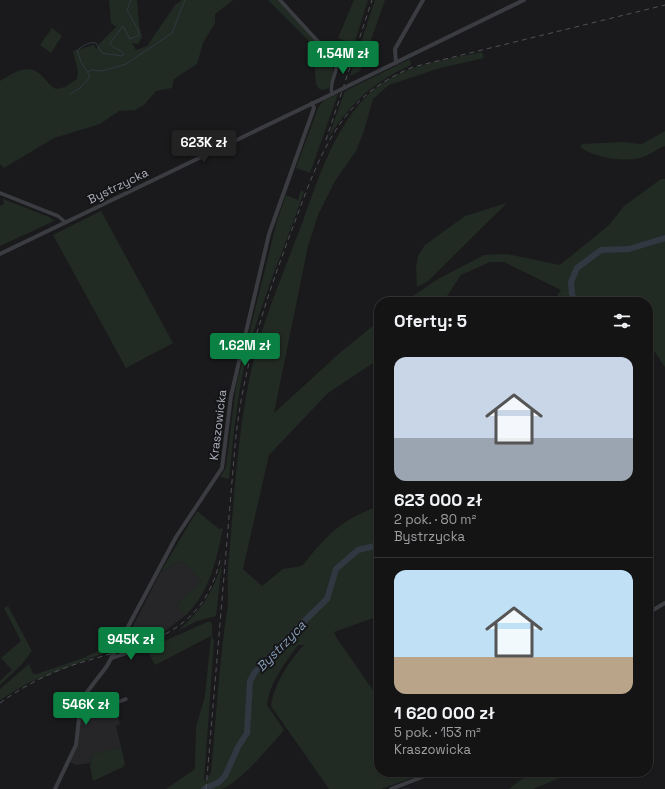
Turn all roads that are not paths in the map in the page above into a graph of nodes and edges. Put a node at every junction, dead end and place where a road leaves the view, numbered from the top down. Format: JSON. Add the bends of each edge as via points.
{"nodes":[{"id":1,"x":280,"y":0,"type":"edge"},
{"id":2,"x":423,"y":0,"type":"edge"},
{"id":3,"x":524,"y":0,"type":"edge"},
{"id":4,"x":396,"y":63,"type":"junction"},
{"id":5,"x":332,"y":94,"type":"junction"},
{"id":6,"x":312,"y":103,"type":"junction"},
{"id":7,"x":0,"y":193,"type":"edge"},
{"id":8,"x":65,"y":222,"type":"junction"},
{"id":9,"x":0,"y":254,"type":"edge"},
{"id":10,"x":665,"y":603,"type":"edge"},
{"id":11,"x":653,"y":610,"type":"edge"},
{"id":12,"x":145,"y":647,"type":"dead end"},
{"id":13,"x":112,"y":658,"type":"junction"},
{"id":14,"x":126,"y":699,"type":"dead end"},
{"id":15,"x":82,"y":702,"type":"junction"},
{"id":16,"x":422,"y":777,"type":"edge"},
{"id":17,"x":55,"y":789,"type":"edge"},
{"id":18,"x":391,"y":789,"type":"edge"}],
"edges":[{"from":1,"to":5,"type":"street","via":[[335,60],[337,69],[331,85]]},
{"from":2,"to":4,"type":"street","via":[[395,49]]},
{"from":3,"to":4,"type":"street","name":"Bystrzycka"},
{"from":4,"to":5,"type":"street","name":"Bystrzycka","bridge":true},
{"from":5,"to":6,"type":"street","name":"Bystrzycka"},
{"from":6,"to":8,"type":"street","name":"Bystrzycka"},
{"from":6,"to":13,"type":"street","name":"Kraszowicka","via":[[314,108],[270,234],[263,262],[231,396],[222,468],[172,543]]},
{"from":7,"to":8,"type":"street","via":[[58,216]]},
{"from":8,"to":9,"type":"street","name":"Bystrzycka"},
{"from":10,"to":11,"type":"street"},
{"from":12,"to":13,"type":"street"},
{"from":13,"to":15,"type":"street","name":"Kraszowicka"},
{"from":14,"to":15,"type":"street","via":[[104,708]]},
{"from":15,"to":17,"type":"street","name":"Kraszowicka","via":[[76,745]]},
{"from":16,"to":18,"type":"street"}]}
